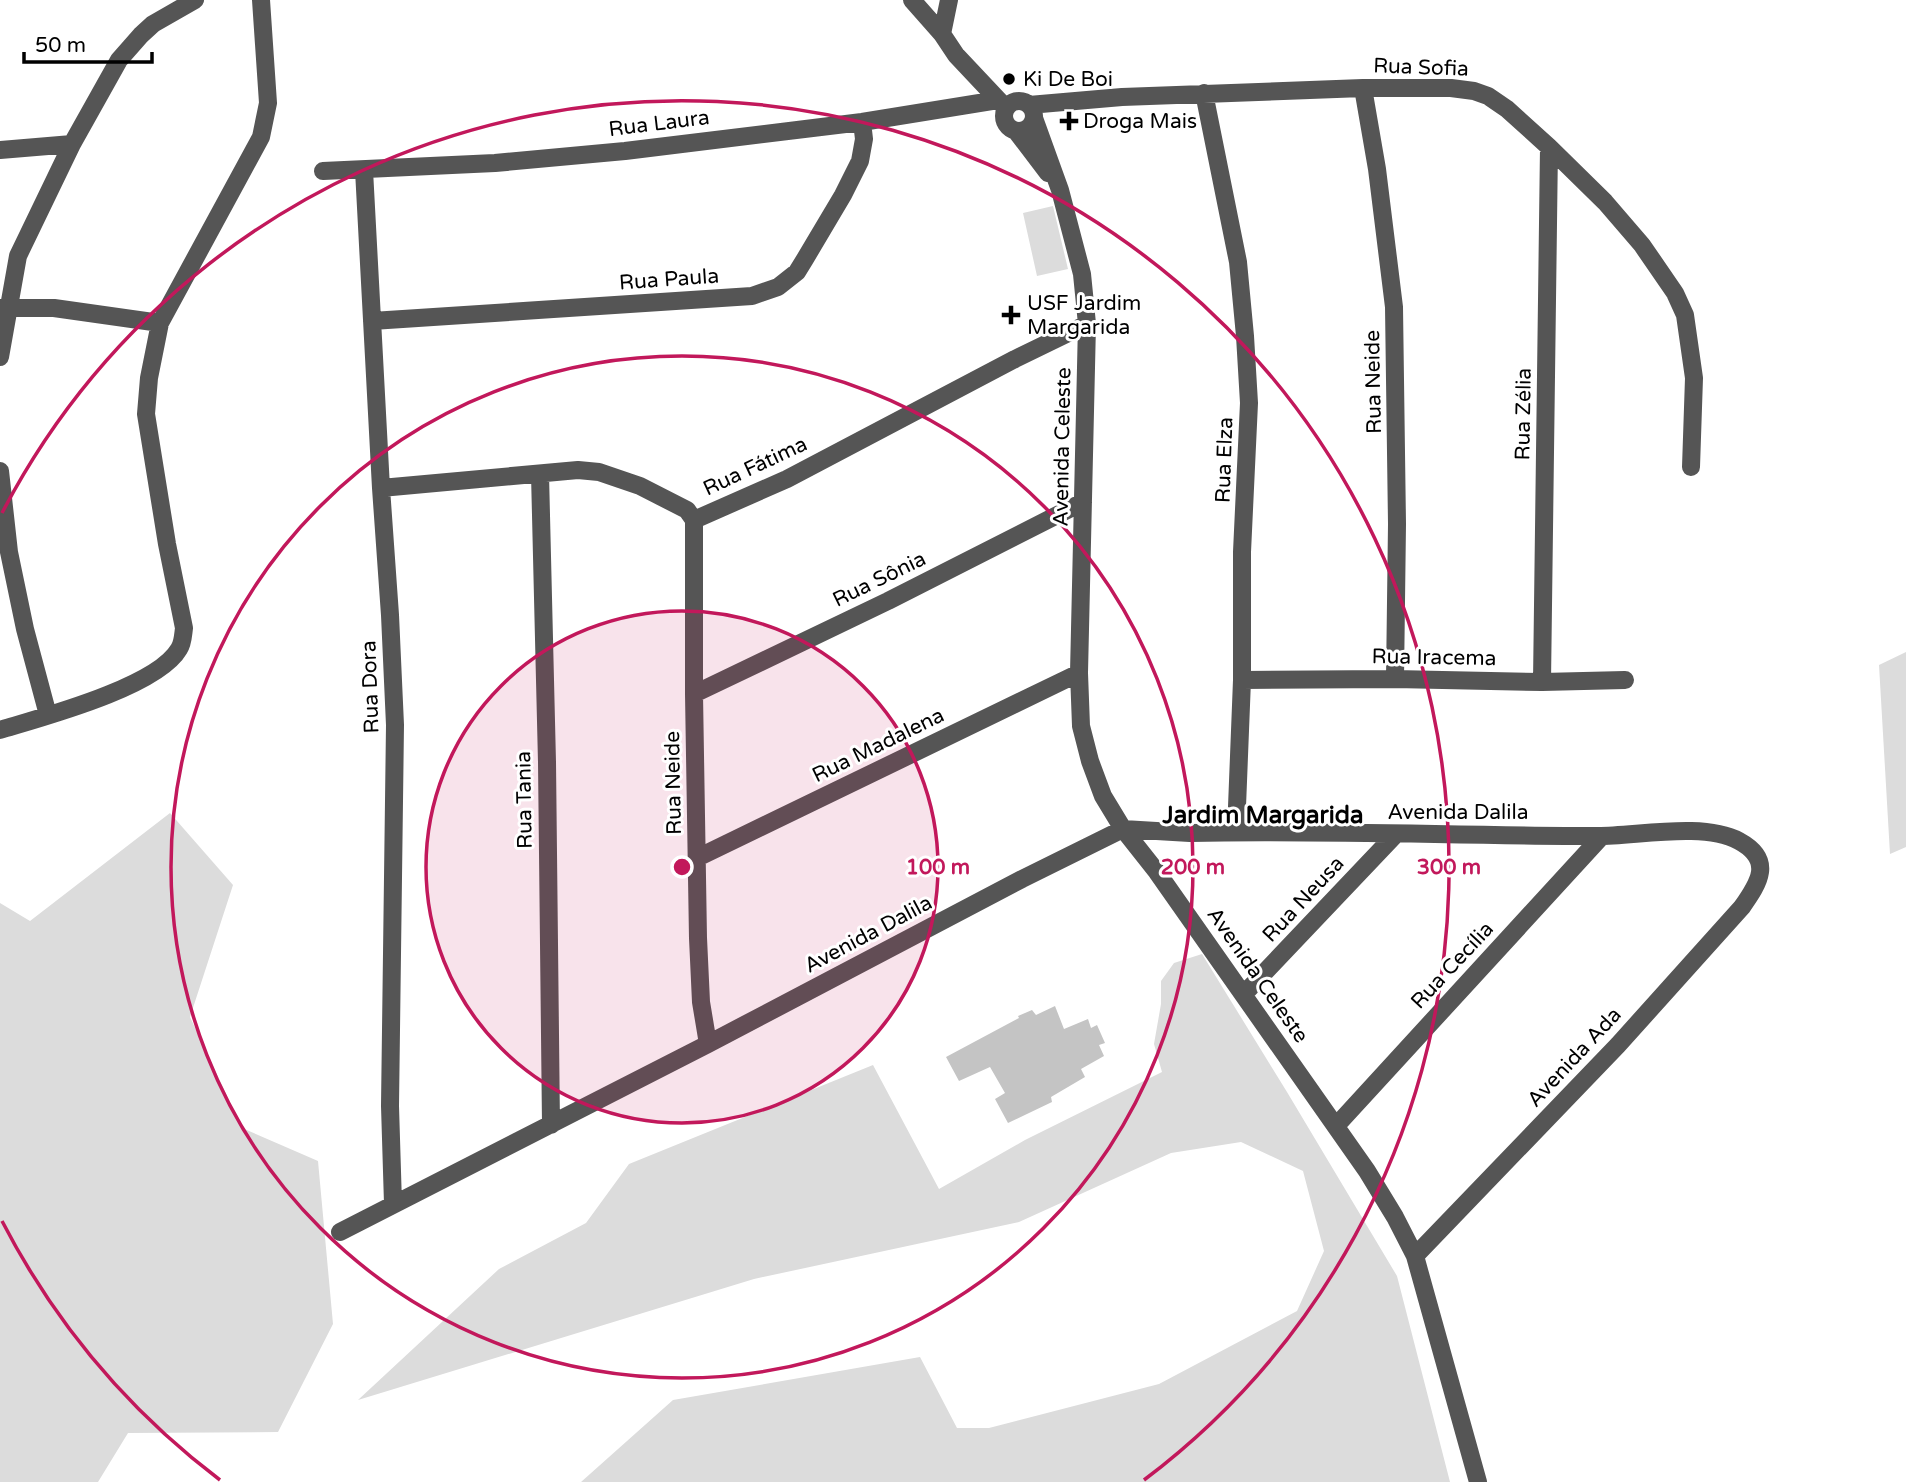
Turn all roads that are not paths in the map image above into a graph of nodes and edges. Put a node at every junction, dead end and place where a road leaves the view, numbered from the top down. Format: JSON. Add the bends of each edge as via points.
{"nodes":[{"id":1,"x":195,"y":0,"type":"edge"},
{"id":2,"x":261,"y":0,"type":"edge"},
{"id":3,"x":912,"y":0,"type":"edge"},
{"id":4,"x":949,"y":0,"type":"edge"},
{"id":5,"x":942,"y":34,"type":"junction"},
{"id":6,"x":1363,"y":88,"type":"junction"},
{"id":7,"x":1204,"y":93,"type":"junction"},
{"id":8,"x":1002,"y":105,"type":"junction"},
{"id":9,"x":1031,"y":111,"type":"junction"},
{"id":10,"x":862,"y":122,"type":"junction"},
{"id":11,"x":1016,"y":131,"type":"junction"},
{"id":12,"x":72,"y":144,"type":"junction"},
{"id":13,"x":1549,"y":147,"type":"junction"},
{"id":14,"x":0,"y":150,"type":"edge"},
{"id":15,"x":364,"y":170,"type":"junction"},
{"id":16,"x":323,"y":171,"type":"dead end"},
{"id":17,"x":1060,"y":190,"type":"junction"},
{"id":18,"x":4,"y":307,"type":"edge"},
{"id":19,"x":372,"y":321,"type":"junction"},
{"id":20,"x":160,"y":323,"type":"junction"},
{"id":21,"x":1087,"y":324,"type":"junction"},
{"id":22,"x":0,"y":357,"type":"edge"},
{"id":23,"x":1691,"y":467,"type":"dead end"},
{"id":24,"x":0,"y":471,"type":"edge"},
{"id":25,"x":540,"y":474,"type":"junction"},
{"id":26,"x":382,"y":488,"type":"junction"},
{"id":27,"x":1083,"y":502,"type":"junction"},
{"id":28,"x":694,"y":520,"type":"junction"},
{"id":29,"x":1079,"y":673,"type":"junction"},
{"id":30,"x":1395,"y":678,"type":"junction"},
{"id":31,"x":1242,"y":680,"type":"junction"},
{"id":32,"x":1625,"y":680,"type":"dead end"},
{"id":33,"x":1542,"y":682,"type":"junction"},
{"id":34,"x":694,"y":694,"type":"junction"},
{"id":35,"x":48,"y":715,"type":"junction"},
{"id":36,"x":0,"y":730,"type":"edge"},
{"id":37,"x":1123,"y":829,"type":"junction"},
{"id":38,"x":1236,"y":832,"type":"junction"},
{"id":39,"x":1395,"y":835,"type":"junction"},
{"id":40,"x":1602,"y":836,"type":"junction"},
{"id":41,"x":697,"y":858,"type":"junction"},
{"id":42,"x":1759,"y":883,"type":"joint"},
{"id":43,"x":1244,"y":994,"type":"junction"},
{"id":44,"x":708,"y":1044,"type":"junction"},
{"id":45,"x":551,"y":1125,"type":"junction"},
{"id":46,"x":1336,"y":1126,"type":"junction"},
{"id":47,"x":393,"y":1204,"type":"junction"},
{"id":48,"x":340,"y":1232,"type":"dead end"},
{"id":49,"x":1415,"y":1256,"type":"junction"},
{"id":50,"x":1478,"y":1482,"type":"edge"}],
"edges":[{"from":1,"to":12,"type":"street","via":[[153,24],[119,60]]},
{"from":2,"to":20,"type":"street","via":[[268,103],[261,137]]},
{"from":3,"to":5,"type":"street"},
{"from":4,"to":5,"type":"street"},
{"from":5,"to":8,"type":"street"},
{"from":6,"to":7,"type":"street","name":"Rua Sofia"},
{"from":6,"to":13,"type":"street","name":"Rua Sofia","via":[[1474,91],[1507,108]]},
{"from":6,"to":30,"type":"street","name":"Rua Neide","via":[[1395,306]]},
{"from":7,"to":9,"type":"street","name":"Rua Sofia","via":[[1122,97]]},
{"from":7,"to":31,"type":"street","name":"Rua Elza","via":[[1238,262],[1245,336],[1248,403]]},
{"from":8,"to":9,"type":"street","via":[[1019,101]]},
{"from":8,"to":10,"type":"street","name":"Rua Laura"},
{"from":8,"to":11,"type":"street","via":[[1005,122]]},
{"from":9,"to":11,"type":"street","via":[[1030,127]]},
{"from":9,"to":17,"type":"street","name":"Avenida Celeste"},
{"from":10,"to":15,"type":"street","name":"Rua Laura","via":[[625,151]]},
{"from":10,"to":19,"type":"street","name":"Rua Paula","via":[[860,161],[843,195],[797,272],[778,287],[752,296]]},
{"from":11,"to":17,"type":"street","name":"Avenida Celeste"},
{"from":12,"to":14,"type":"street"},
{"from":12,"to":18,"type":"street","via":[[18,256]]},
{"from":13,"to":23,"type":"street","name":"Rua Sofia","via":[[1642,245],[1685,315],[1694,378]]},
{"from":13,"to":33,"type":"street","name":"Rua Zélia"},
{"from":15,"to":16,"type":"street","name":"Rua Laura"},
{"from":15,"to":19,"type":"street","name":"Rua Dora"},
{"from":17,"to":21,"type":"street","name":"Avenida Celeste","via":[[1082,274]]},
{"from":18,"to":20,"type":"street","via":[[54,308]]},
{"from":18,"to":22,"type":"street"},
{"from":19,"to":26,"type":"street","name":"Rua Dora"},
{"from":20,"to":35,"type":"street","via":[[146,414],[183,642],[169,662],[150,674]]},
{"from":21,"to":27,"type":"street","name":"Avenida Celeste"},
{"from":21,"to":28,"type":"street","name":"Rua Fátima","via":[[787,479]]},
{"from":24,"to":35,"type":"street","via":[[9,552]]},
{"from":25,"to":26,"type":"street","name":"Rua Fátima"},
{"from":25,"to":28,"type":"street","name":"Rua Fátima","via":[[599,472],[640,486],[687,510]]},
{"from":25,"to":45,"type":"street","name":"Rua Tania"},
{"from":26,"to":47,"type":"street","name":"Rua Dora","via":[[395,725]]},
{"from":27,"to":29,"type":"street","name":"Avenida Celeste"},
{"from":27,"to":34,"type":"street","name":"Rua Sônia"},
{"from":28,"to":34,"type":"street","name":"Rua Neide"},
{"from":29,"to":37,"type":"street","name":"Avenida Celeste","via":[[1082,726],[1090,761],[1102,796]]},
{"from":29,"to":41,"type":"street","name":"Rua Madalena"},
{"from":30,"to":31,"type":"street","name":"Rua Iracema"},
{"from":30,"to":33,"type":"street","name":"Rua Iracema"},
{"from":31,"to":38,"type":"street","name":"Rua Elza"},
{"from":32,"to":33,"type":"street","name":"Rua Iracema"},
{"from":34,"to":41,"type":"street","name":"Rua Neide"},
{"from":35,"to":36,"type":"street"},
{"from":37,"to":38,"type":"street","name":"Avenida Dalila"},
{"from":37,"to":43,"type":"street","name":"Avenida Celeste"},
{"from":37,"to":44,"type":"street","name":"Avenida Dalila"},
{"from":38,"to":39,"type":"street","name":"Avenida Dalila"},
{"from":39,"to":40,"type":"street","name":"Avenida Dalila"},
{"from":39,"to":43,"type":"street","name":"Rua Neusa"},
{"from":40,"to":42,"type":"street","name":"Avenida Dalila","via":[[1690,831],[1721,835],[1740,841],[1755,854]]},
{"from":40,"to":46,"type":"street","name":"Rua Cecília"},
{"from":41,"to":44,"type":"street","name":"Rua Neide","via":[[699,978]]},
{"from":42,"to":49,"type":"street","name":"Avenida Ada","via":[[1618,1045]]},
{"from":43,"to":46,"type":"street","name":"Avenida Celeste"},
{"from":44,"to":45,"type":"street","name":"Avenida Dalila"},
{"from":45,"to":47,"type":"street","name":"Avenida Dalila"},
{"from":46,"to":49,"type":"street","name":"Avenida Celeste"},
{"from":47,"to":48,"type":"street","name":"Avenida Dalila"},
{"from":49,"to":50,"type":"street","name":"Avenida Celeste"}]}
